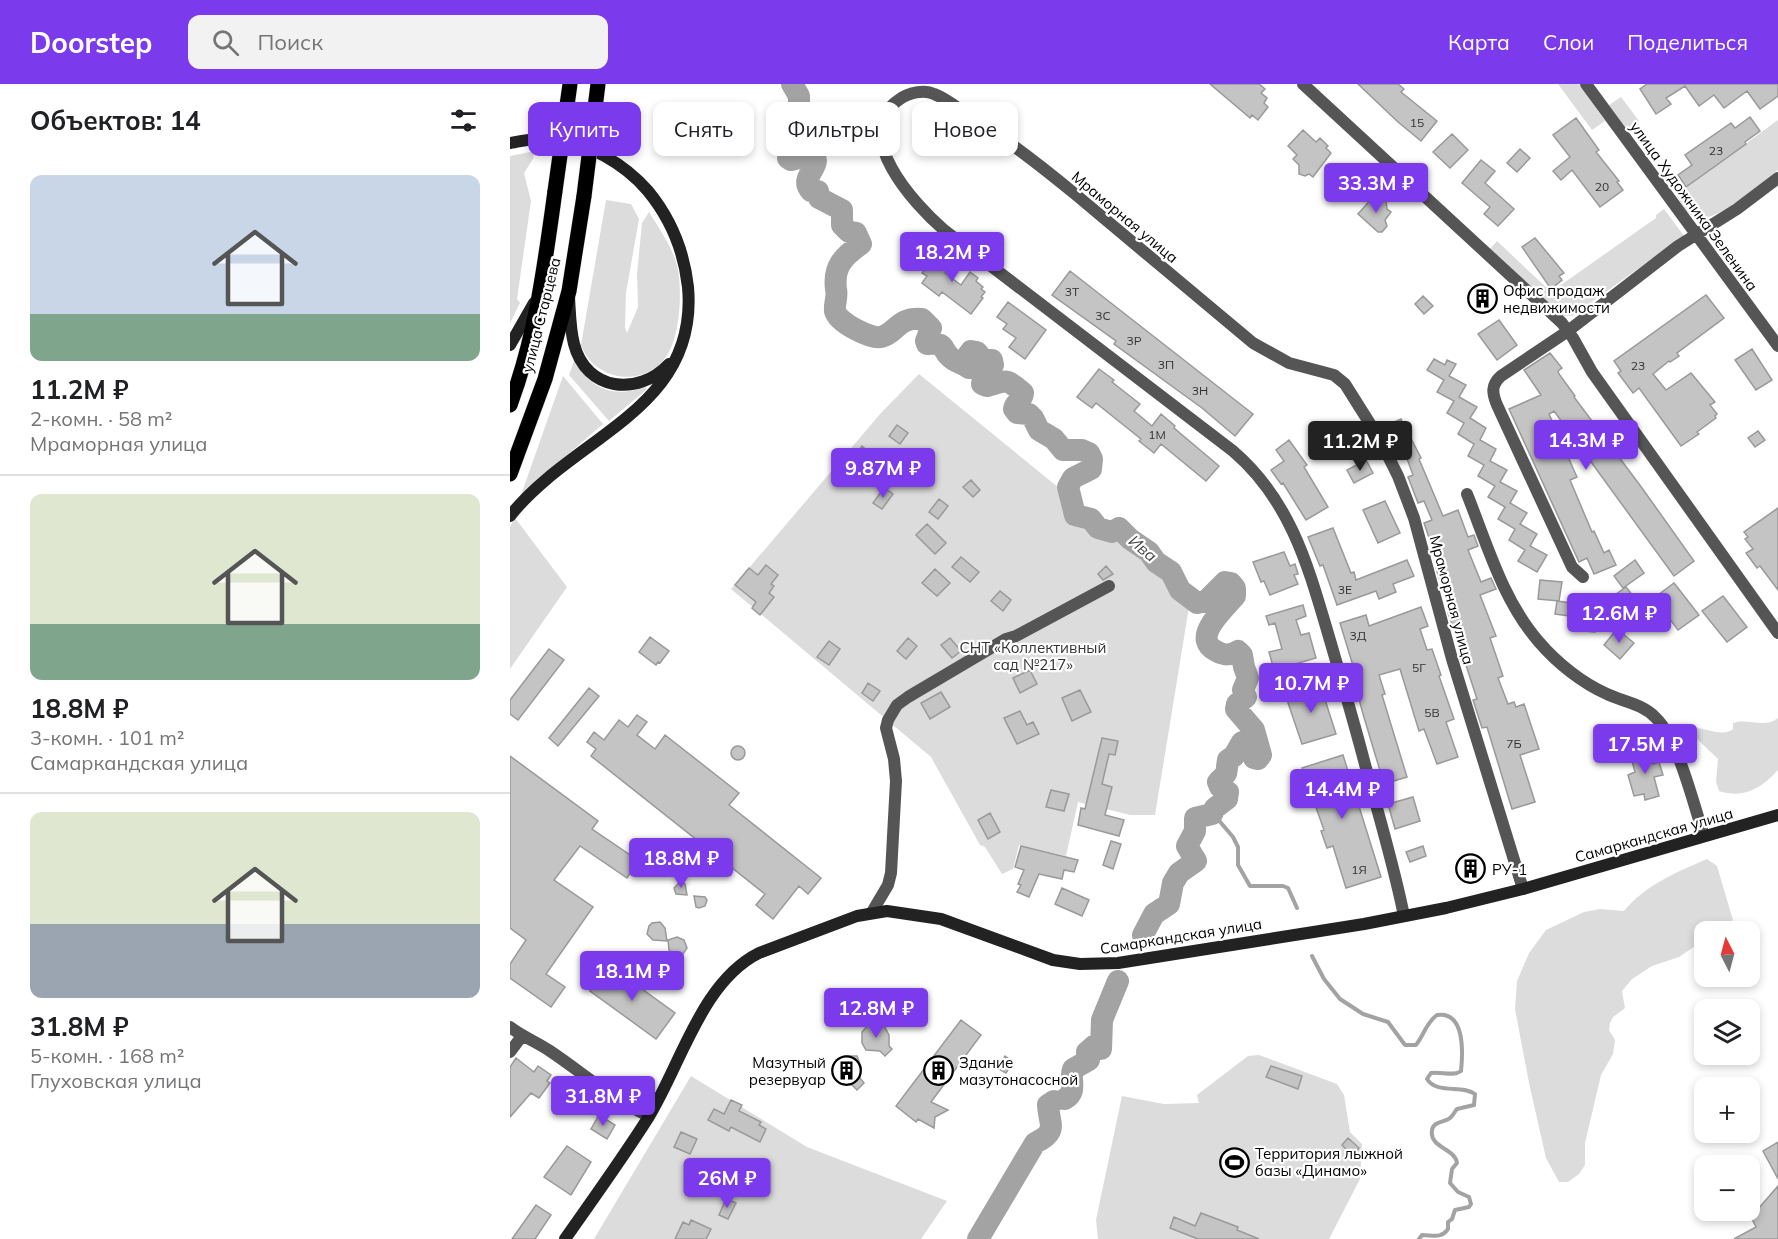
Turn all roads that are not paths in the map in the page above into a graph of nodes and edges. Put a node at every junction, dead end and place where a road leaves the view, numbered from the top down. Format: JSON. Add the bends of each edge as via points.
{"nodes":[{"id":1,"x":570,"y":84,"type":"edge"},
{"id":2,"x":598,"y":84,"type":"edge"},
{"id":3,"x":1302,"y":84,"type":"edge"},
{"id":4,"x":1586,"y":84,"type":"edge"},
{"id":5,"x":510,"y":143,"type":"edge"},
{"id":6,"x":1778,"y":178,"type":"edge"},
{"id":7,"x":1695,"y":234,"type":"junction"},
{"id":8,"x":541,"y":289,"type":"junction"},
{"id":9,"x":569,"y":291,"type":"junction"},
{"id":10,"x":1568,"y":331,"type":"junction"},
{"id":11,"x":511,"y":344,"type":"edge"},
{"id":12,"x":682,"y":346,"type":"junction"},
{"id":13,"x":1778,"y":346,"type":"edge"},
{"id":14,"x":510,"y":405,"type":"edge"},
{"id":15,"x":510,"y":474,"type":"edge"},
{"id":16,"x":1467,"y":494,"type":"dead end"},
{"id":17,"x":510,"y":516,"type":"edge"},
{"id":18,"x":1582,"y":577,"type":"dead end"},
{"id":19,"x":1109,"y":586,"type":"dead end"},
{"id":20,"x":1778,"y":633,"type":"edge"},
{"id":21,"x":1778,"y":815,"type":"edge"},
{"id":22,"x":1704,"y":836,"type":"junction"},
{"id":23,"x":1523,"y":889,"type":"junction"},
{"id":24,"x":872,"y":912,"type":"junction"},
{"id":25,"x":1404,"y":916,"type":"junction"},
{"id":26,"x":510,"y":1027,"type":"edge"},
{"id":27,"x":522,"y":1036,"type":"junction"},
{"id":28,"x":510,"y":1052,"type":"edge"},
{"id":29,"x":649,"y":1116,"type":"junction"},
{"id":30,"x":565,"y":1239,"type":"edge"}],
"edges":[{"from":1,"to":8,"type":"main road","name":"улица Старцева","bridge":true},
{"from":2,"to":9,"type":"main road","name":"улица Старцева","bridge":true},
{"from":3,"to":10,"type":"street"},
{"from":4,"to":7,"type":"street","name":"улица Художника Зеленина"},
{"from":5,"to":12,"type":"street","via":[[548,137],[570,141],[610,160],[648,190],[673,229],[682,252],[688,317]]},
{"from":6,"to":7,"type":"street"},
{"from":7,"to":10,"type":"street"},
{"from":7,"to":13,"type":"street","name":"улица Художника Зеленина"},
{"from":8,"to":11,"type":"street"},
{"from":8,"to":14,"type":"main road","name":"улица Старцева"},
{"from":9,"to":12,"type":"street","via":[[573,343],[589,370],[605,381],[622,385],[645,382],[665,369]]},
{"from":9,"to":15,"type":"main road","name":"улица Старцева","via":[[545,379]]},
{"from":10,"to":18,"type":"street","via":[[1501,376],[1493,389],[1572,567]]},
{"from":10,"to":20,"type":"street","via":[[1592,372]]},
{"from":12,"to":17,"type":"street","via":[[671,371],[646,401],[548,478]]},
{"from":16,"to":22,"type":"street","via":[[1505,588],[1538,641],[1582,680],[1638,705],[1661,723],[1673,744]]},
{"from":19,"to":24,"type":"street","via":[[1006,639],[897,705],[886,728],[896,781],[891,873]]},
{"from":21,"to":22,"type":"street","name":"Самаркандская улица"},
{"from":22,"to":23,"type":"street","name":"Самаркандская улица"},
{"from":23,"to":25,"type":"street","name":"Самаркандская улица"},
{"from":23,"to":25,"type":"street","name":"Мраморная улица","via":[[1407,497],[1379,438],[1345,384],[1334,375],[1289,363],[1253,343],[1041,166],[942,98],[929,92],[899,99],[885,115],[880,132],[882,145],[899,179],[924,212],[1233,451],[1259,476],[1279,505],[1310,572]]},
{"from":24,"to":25,"type":"street","name":"Самаркандская улица","via":[[934,917],[1039,956],[1093,965]]},
{"from":24,"to":29,"type":"street","name":"Самаркандская улица","via":[[775,946],[733,970],[718,986]]},
{"from":26,"to":27,"type":"street"},
{"from":27,"to":28,"type":"street"},
{"from":27,"to":29,"type":"street","via":[[629,1107]]},
{"from":29,"to":30,"type":"street","name":"Самаркандская улица"}]}
